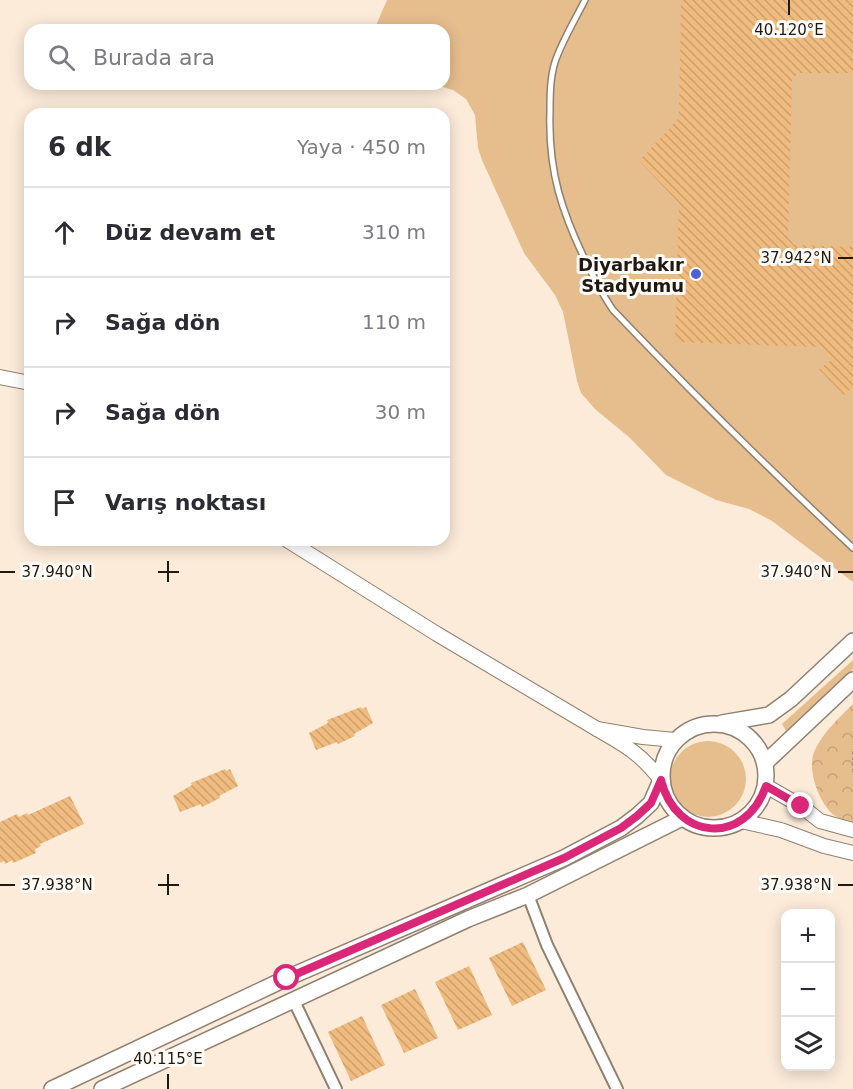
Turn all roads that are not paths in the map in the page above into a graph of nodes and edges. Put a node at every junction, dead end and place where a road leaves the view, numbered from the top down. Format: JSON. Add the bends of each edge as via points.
{"nodes":[{"id":1,"x":585,"y":0,"type":"edge"},
{"id":2,"x":0,"y":377,"type":"edge"},
{"id":3,"x":24,"y":382,"type":"edge"},
{"id":4,"x":297,"y":546,"type":"edge"},
{"id":5,"x":853,"y":548,"type":"edge"},
{"id":6,"x":853,"y":641,"type":"edge"},
{"id":7,"x":853,"y":680,"type":"edge"},
{"id":8,"x":721,"y":724,"type":"junction"},
{"id":9,"x":597,"y":729,"type":"junction"},
{"id":10,"x":675,"y":740,"type":"junction"},
{"id":11,"x":765,"y":763,"type":"junction"},
{"id":12,"x":661,"y":780,"type":"junction"},
{"id":13,"x":766,"y":786,"type":"junction"},
{"id":14,"x":682,"y":818,"type":"junction"},
{"id":15,"x":741,"y":821,"type":"junction"},
{"id":16,"x":853,"y":830,"type":"edge"},
{"id":17,"x":853,"y":853,"type":"edge"},
{"id":18,"x":528,"y":895,"type":"junction"},
{"id":19,"x":293,"y":999,"type":"junction"},
{"id":20,"x":52,"y":1089,"type":"edge"},
{"id":21,"x":102,"y":1089,"type":"edge"},
{"id":22,"x":336,"y":1089,"type":"edge"},
{"id":23,"x":617,"y":1089,"type":"edge"}],
"edges":[{"from":1,"to":5,"type":"lane","via":[[555,62],[549,132],[558,195],[586,262],[614,310],[758,458]]},
{"from":2,"to":3,"type":"street"},
{"from":4,"to":9,"type":"street"},
{"from":6,"to":8,"type":"main road","via":[[769,715]]},
{"from":7,"to":11,"type":"main road"},
{"from":8,"to":10,"type":"main road","via":[[704,724]]},
{"from":8,"to":11,"type":"main road","via":[[753,741]]},
{"from":9,"to":10,"type":"street"},
{"from":9,"to":12,"type":"street","via":[[633,750]]},
{"from":10,"to":12,"type":"main road","via":[[664,759]]},
{"from":11,"to":13,"type":"main road"},
{"from":12,"to":14,"type":"main road","via":[[672,808]]},
{"from":12,"to":20,"type":"main road","via":[[651,803],[637,816],[564,858],[287,978]]},
{"from":13,"to":15,"type":"main road","via":[[757,806]]},
{"from":13,"to":16,"type":"street","via":[[820,821]]},
{"from":14,"to":15,"type":"main road","via":[[711,828]]},
{"from":14,"to":18,"type":"main road"},
{"from":15,"to":17,"type":"street"},
{"from":18,"to":19,"type":"main road"},
{"from":18,"to":23,"type":"street","via":[[547,945]]},
{"from":19,"to":21,"type":"main road"},
{"from":19,"to":22,"type":"street"}]}
